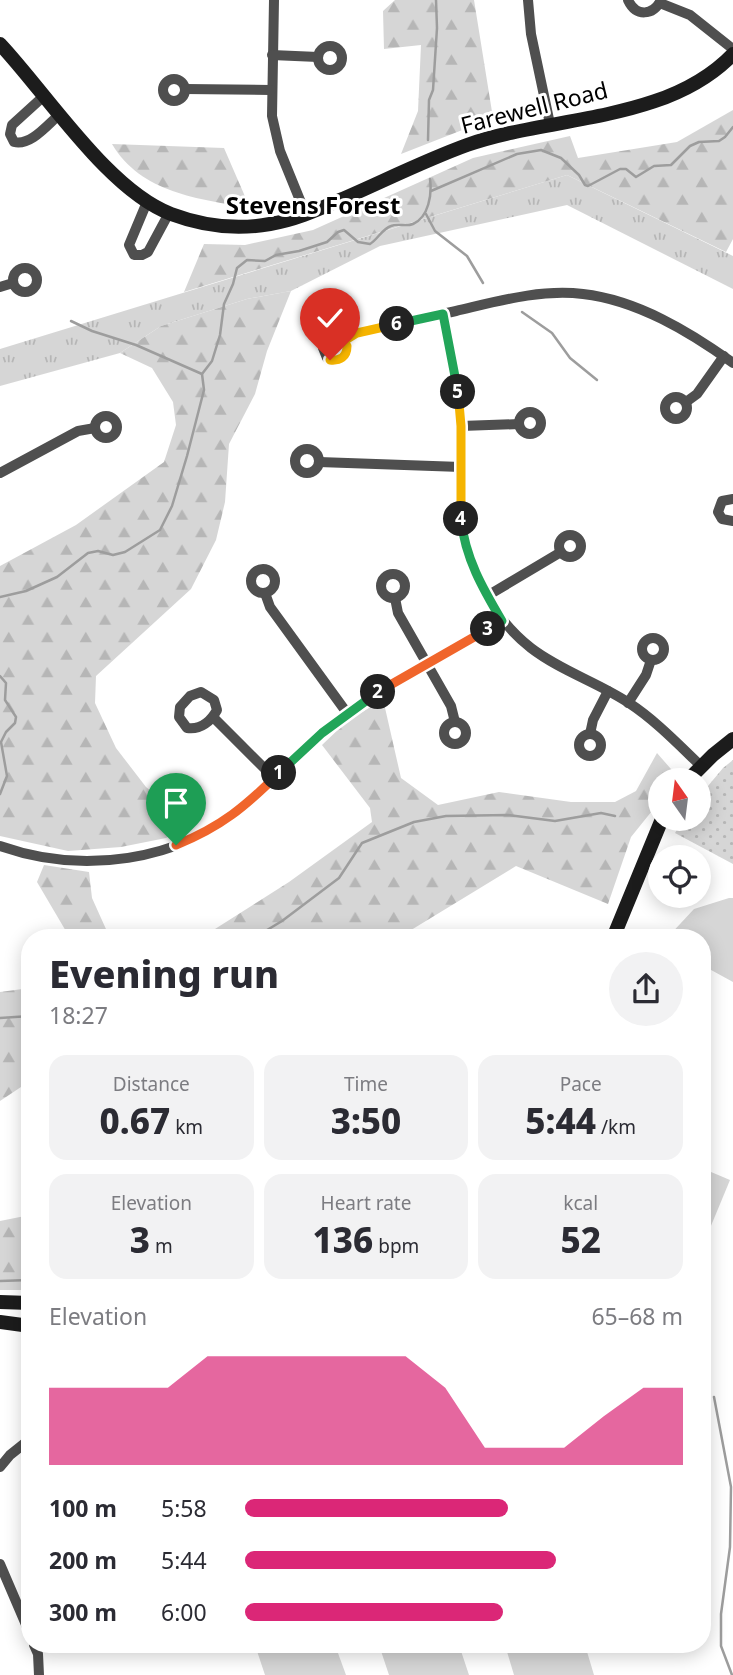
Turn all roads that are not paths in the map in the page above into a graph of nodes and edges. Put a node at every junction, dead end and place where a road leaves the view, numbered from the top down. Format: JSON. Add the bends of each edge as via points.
{"nodes":[{"id":1,"x":274,"y":0,"type":"edge"},
{"id":2,"x":528,"y":0,"type":"edge"},
{"id":3,"x":628,"y":0,"type":"edge"},
{"id":4,"x":661,"y":1,"type":"edge"},
{"id":5,"x":0,"y":44,"type":"edge"},
{"id":6,"x":733,"y":52,"type":"edge"},
{"id":7,"x":272,"y":55,"type":"junction"},
{"id":8,"x":318,"y":57,"type":"dead end"},
{"id":9,"x":186,"y":89,"type":"dead end"},
{"id":10,"x":271,"y":90,"type":"junction"},
{"id":11,"x":45,"y":95,"type":"junction"},
{"id":12,"x":60,"y":114,"type":"junction"},
{"id":13,"x":550,"y":124,"type":"junction"},
{"id":14,"x":147,"y":202,"type":"junction"},
{"id":15,"x":169,"y":213,"type":"junction"},
{"id":16,"x":306,"y":215,"type":"junction"},
{"id":17,"x":13,"y":283,"type":"dead end"},
{"id":18,"x":0,"y":287,"type":"edge"},
{"id":19,"x":443,"y":314,"type":"junction"},
{"id":20,"x":344,"y":341,"type":"dead end"},
{"id":21,"x":724,"y":356,"type":"junction"},
{"id":22,"x":733,"y":363,"type":"edge"},
{"id":23,"x":686,"y":402,"type":"dead end"},
{"id":24,"x":519,"y":424,"type":"dead end"},
{"id":25,"x":461,"y":426,"type":"junction"},
{"id":26,"x":95,"y":428,"type":"dead end"},
{"id":27,"x":319,"y":462,"type":"dead end"},
{"id":28,"x":461,"y":467,"type":"junction"},
{"id":29,"x":0,"y":473,"type":"edge"},
{"id":30,"x":733,"y":499,"type":"edge"},
{"id":31,"x":733,"y":520,"type":"edge"},
{"id":32,"x":561,"y":552,"type":"dead end"},
{"id":33,"x":265,"y":593,"type":"dead end"},
{"id":34,"x":487,"y":596,"type":"junction"},
{"id":35,"x":395,"y":598,"type":"dead end"},
{"id":36,"x":502,"y":621,"type":"junction"},
{"id":37,"x":651,"y":660,"type":"dead end"},
{"id":38,"x":427,"y":664,"type":"junction"},
{"id":39,"x":608,"y":691,"type":"junction"},
{"id":40,"x":628,"y":703,"type":"junction"},
{"id":41,"x":348,"y":713,"type":"junction"},
{"id":42,"x":213,"y":717,"type":"dead end"},
{"id":43,"x":455,"y":722,"type":"dead end"},
{"id":44,"x":590,"y":734,"type":"dead end"},
{"id":45,"x":733,"y":740,"type":"edge"},
{"id":46,"x":701,"y":766,"type":"joint"},
{"id":47,"x":274,"y":778,"type":"junction"},
{"id":48,"x":657,"y":831,"type":"edge"},
{"id":49,"x":0,"y":846,"type":"edge"},
{"id":50,"x":616,"y":929,"type":"edge"},
{"id":51,"x":0,"y":1302,"type":"edge"},
{"id":52,"x":21,"y":1303,"type":"edge"},
{"id":53,"x":0,"y":1322,"type":"edge"},
{"id":54,"x":21,"y":1325,"type":"edge"},
{"id":55,"x":21,"y":1446,"type":"edge"},
{"id":56,"x":0,"y":1467,"type":"edge"},
{"id":57,"x":0,"y":1564,"type":"edge"},
{"id":58,"x":21,"y":1609,"type":"edge"},
{"id":59,"x":38,"y":1653,"type":"edge"},
{"id":60,"x":39,"y":1675,"type":"edge"}],
"edges":[{"from":1,"to":7,"type":"street"},
{"from":2,"to":13,"type":"street"},
{"from":3,"to":4,"type":"street","via":[[634,10],[644,13]]},
{"from":4,"to":6,"type":"street","via":[[690,15]]},
{"from":5,"to":11,"type":"street","name":"Farewell Road"},
{"from":6,"to":13,"type":"street","name":"Farewell Road","via":[[700,81],[663,100]]},
{"from":7,"to":8,"type":"street"},
{"from":7,"to":10,"type":"street"},
{"from":9,"to":10,"type":"street"},
{"from":10,"to":16,"type":"street","via":[[275,134]]},
{"from":11,"to":12,"type":"street","name":"Farewell Road"},
{"from":11,"to":12,"type":"street","via":[[12,125],[11,139],[18,144],[29,141]]},
{"from":12,"to":14,"type":"street","name":"Farewell Road","via":[[108,169]]},
{"from":13,"to":16,"type":"street","name":"Farewell Road","via":[[467,145]]},
{"from":14,"to":15,"type":"street","name":"Farewell Road"},
{"from":14,"to":15,"type":"street","via":[[129,245],[134,255],[148,252]]},
{"from":15,"to":16,"type":"street","name":"Farewell Road","via":[[207,225],[239,227]]},
{"from":17,"to":18,"type":"street"},
{"from":19,"to":20,"type":"street","via":[[357,333]]},
{"from":19,"to":21,"type":"street","via":[[526,295],[586,294],[631,306]]},
{"from":19,"to":25,"type":"street"},
{"from":21,"to":22,"type":"street"},
{"from":21,"to":23,"type":"street"},
{"from":24,"to":25,"type":"street"},
{"from":25,"to":28,"type":"street"},
{"from":26,"to":29,"type":"street","via":[[78,432]]},
{"from":27,"to":28,"type":"street"},
{"from":28,"to":34,"type":"street","via":[[465,541]]},
{"from":30,"to":31,"type":"street","via":[[722,501],[718,508],[722,519]]},
{"from":32,"to":34,"type":"street"},
{"from":33,"to":41,"type":"street","via":[[270,607]]},
{"from":34,"to":36,"type":"street"},
{"from":35,"to":38,"type":"street","via":[[398,613]]},
{"from":36,"to":38,"type":"street"},
{"from":36,"to":39,"type":"street","via":[[547,659]]},
{"from":37,"to":40,"type":"street"},
{"from":38,"to":41,"type":"street"},
{"from":38,"to":43,"type":"street"},
{"from":39,"to":40,"type":"street"},
{"from":39,"to":44,"type":"street"},
{"from":40,"to":46,"type":"street"},
{"from":41,"to":47,"type":"street"},
{"from":42,"to":47,"type":"street"},
{"from":45,"to":46,"type":"street"},
{"from":47,"to":49,"type":"street","via":[[231,816],[196,837],[160,850],[118,860],[77,862]]},
{"from":48,"to":50,"type":"street"},
{"from":51,"to":52,"type":"street"},
{"from":53,"to":54,"type":"street"},
{"from":55,"to":56,"type":"street"},
{"from":57,"to":58,"type":"street"},
{"from":59,"to":60,"type":"street"}]}
